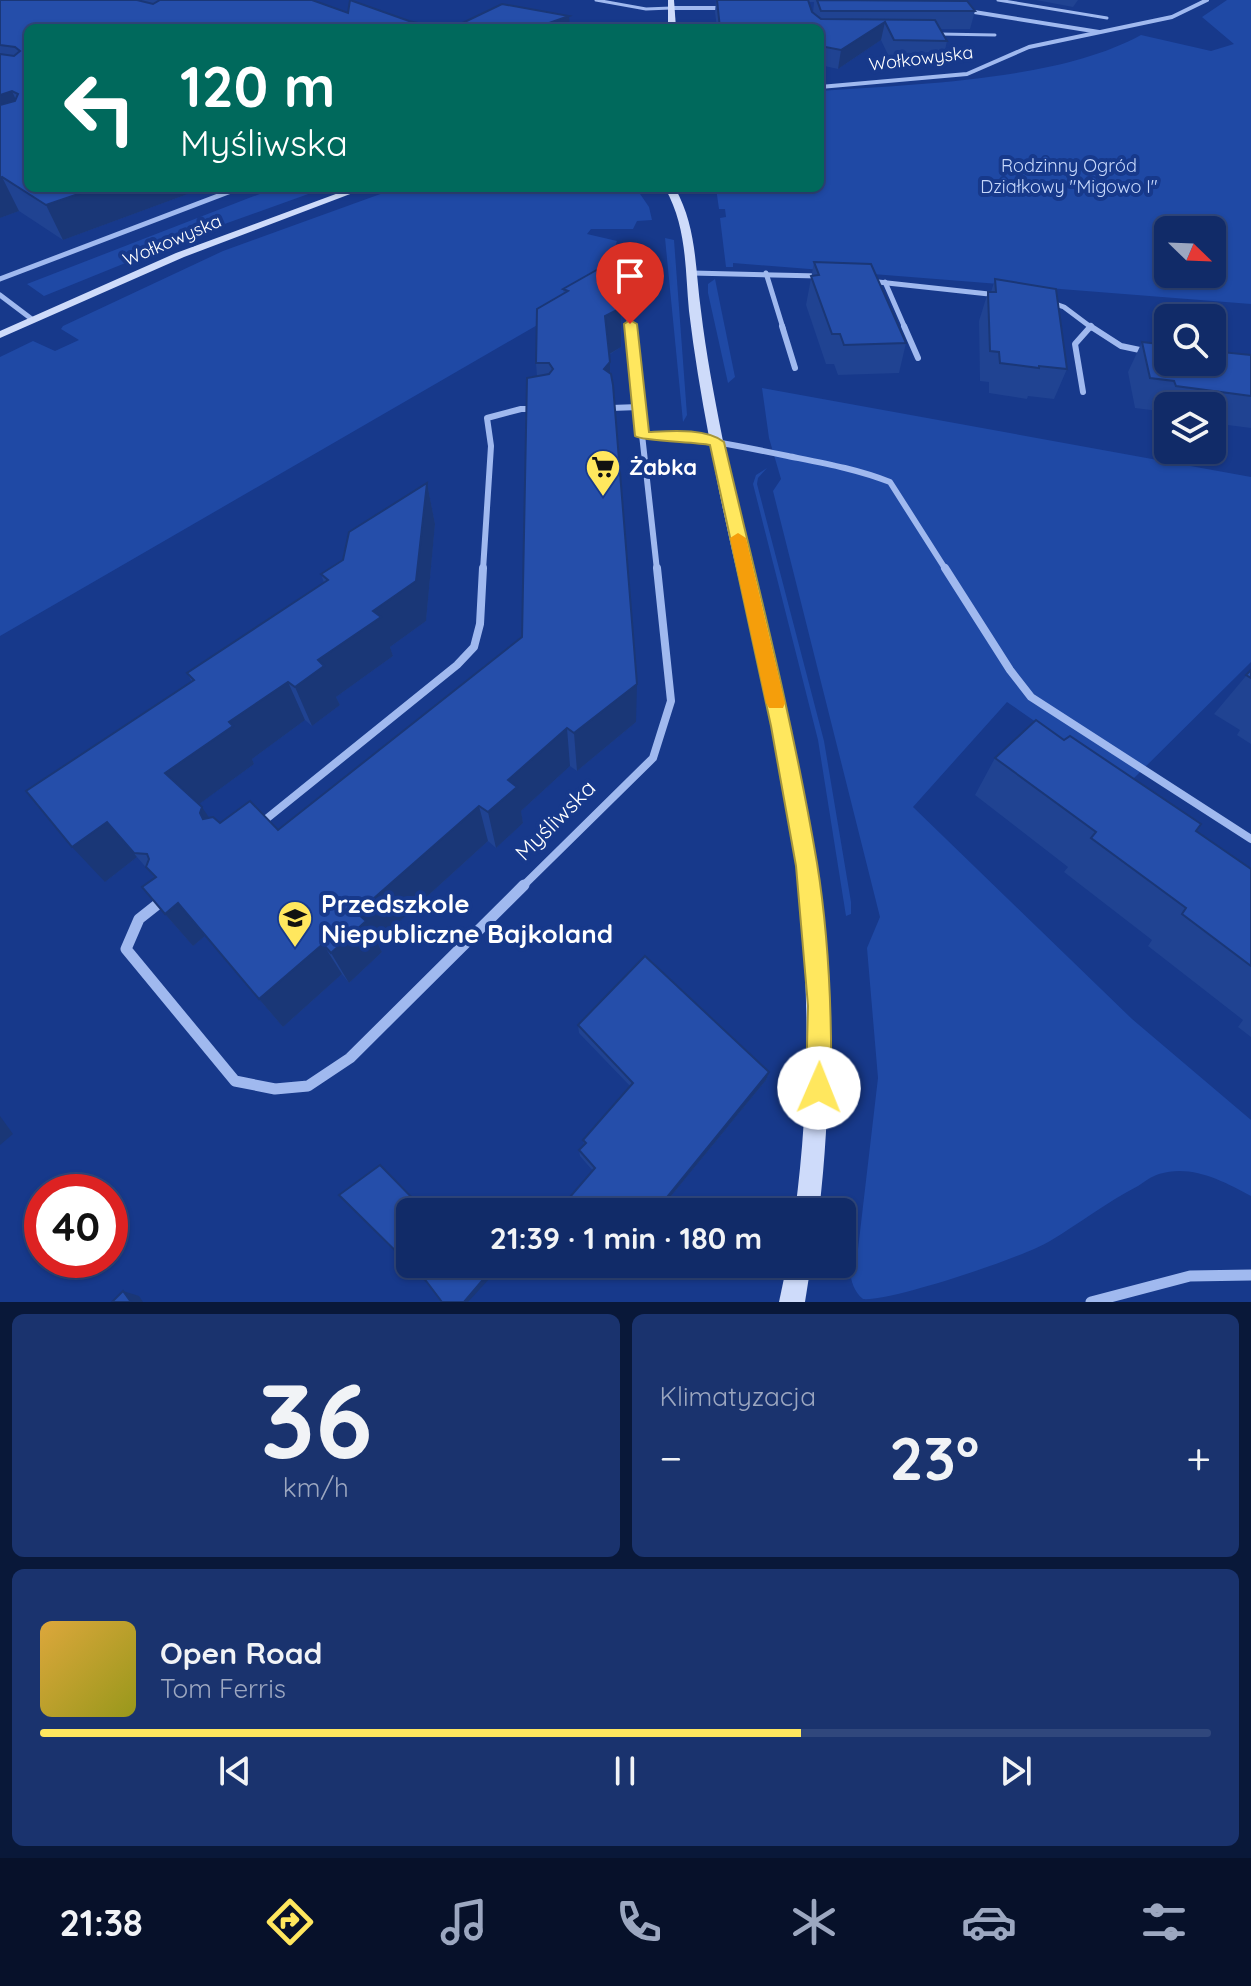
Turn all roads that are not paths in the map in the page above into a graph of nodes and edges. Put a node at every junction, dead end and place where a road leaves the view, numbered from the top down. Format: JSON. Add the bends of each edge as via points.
{"nodes":[{"id":1,"x":596,"y":0,"type":"edge"},
{"id":2,"x":998,"y":0,"type":"edge"},
{"id":3,"x":1207,"y":0,"type":"edge"},
{"id":4,"x":671,"y":4,"type":"edge"},
{"id":5,"x":739,"y":8,"type":"edge"},
{"id":6,"x":958,"y":10,"type":"edge"},
{"id":7,"x":1107,"y":18,"type":"dead end"},
{"id":8,"x":672,"y":24,"type":"edge"},
{"id":9,"x":1099,"y":32,"type":"junction"},
{"id":10,"x":936,"y":34,"type":"edge"},
{"id":11,"x":995,"y":35,"type":"dead end"},
{"id":12,"x":824,"y":87,"type":"edge"},
{"id":13,"x":228,"y":192,"type":"edge"},
{"id":14,"x":350,"y":192,"type":"edge"},
{"id":15,"x":673,"y":192,"type":"edge"},
{"id":16,"x":692,"y":273,"type":"junction"},
{"id":17,"x":766,"y":273,"type":"junction"},
{"id":18,"x":829,"y":277,"type":"edge"},
{"id":19,"x":0,"y":279,"type":"edge"},
{"id":20,"x":859,"y":280,"type":"edge"},
{"id":21,"x":885,"y":282,"type":"junction"},
{"id":22,"x":0,"y":295,"type":"edge"},
{"id":23,"x":627,"y":296,"type":"dead end"},
{"id":24,"x":1012,"y":296,"type":"edge"},
{"id":25,"x":1042,"y":300,"type":"edge"},
{"id":26,"x":33,"y":320,"type":"junction"},
{"id":27,"x":1091,"y":326,"type":"junction"},
{"id":28,"x":0,"y":335,"type":"edge"},
{"id":29,"x":1154,"y":354,"type":"edge"},
{"id":30,"x":918,"y":358,"type":"dead end"},
{"id":31,"x":795,"y":368,"type":"dead end"},
{"id":32,"x":1083,"y":392,"type":"dead end"},
{"id":33,"x":639,"y":407,"type":"junction"},
{"id":34,"x":611,"y":408,"type":"edge"},
{"id":35,"x":550,"y":409,"type":"edge"},
{"id":36,"x":642,"y":436,"type":"junction"},
{"id":37,"x":716,"y":442,"type":"junction"},
{"id":38,"x":256,"y":827,"type":"edge"},
{"id":39,"x":1251,"y":839,"type":"edge"},
{"id":40,"x":169,"y":894,"type":"edge"},
{"id":41,"x":808,"y":1198,"type":"edge"},
{"id":42,"x":1251,"y":1275,"type":"edge"},
{"id":43,"x":796,"y":1278,"type":"edge"},
{"id":44,"x":792,"y":1302,"type":"edge"},
{"id":45,"x":1091,"y":1302,"type":"edge"}],
"edges":[{"from":1,"to":4,"type":"lane","via":[[646,9]]},
{"from":2,"to":7,"type":"lane"},
{"from":3,"to":9,"type":"street","name":"Wołkowyska","via":[[1172,17]]},
{"from":4,"to":5,"type":"street"},
{"from":4,"to":8,"type":"street"},
{"from":6,"to":9,"type":"street"},
{"from":9,"to":12,"type":"street","name":"Wołkowyska","via":[[1029,47],[967,74]]},
{"from":10,"to":11,"type":"lane"},
{"from":13,"to":19,"type":"street"},
{"from":14,"to":26,"type":"street","name":"Wołkowyska","via":[[180,255]]},
{"from":15,"to":16,"type":"street","via":[[683,214]]},
{"from":16,"to":17,"type":"street"},
{"from":16,"to":37,"type":"street"},
{"from":17,"to":18,"type":"street"},
{"from":17,"to":31,"type":"street"},
{"from":20,"to":21,"type":"street"},
{"from":21,"to":24,"type":"street"},
{"from":21,"to":30,"type":"street"},
{"from":22,"to":26,"type":"street"},
{"from":23,"to":33,"type":"street","name":"Myśliwska"},
{"from":25,"to":27,"type":"street","via":[[1065,306]]},
{"from":26,"to":28,"type":"street","name":"Wołkowyska"},
{"from":27,"to":29,"type":"street","via":[[1128,349]]},
{"from":27,"to":32,"type":"street","via":[[1075,344]]},
{"from":33,"to":34,"type":"street"},
{"from":33,"to":36,"type":"street","name":"Myśliwska"},
{"from":35,"to":38,"type":"street","via":[[521,409],[487,418],[491,446],[474,647]]},
{"from":36,"to":37,"type":"street"},
{"from":36,"to":40,"type":"street","name":"Myśliwska","via":[[671,701],[653,758],[350,1058],[308,1086],[275,1089],[235,1081],[126,949],[139,919]]},
{"from":37,"to":39,"type":"street","via":[[866,472],[890,482],[1031,697]]},
{"from":37,"to":41,"type":"street","via":[[807,866],[820,1006]]},
{"from":42,"to":45,"type":"street","via":[[1221,1271],[1167,1278]]},
{"from":43,"to":44,"type":"street"}]}
